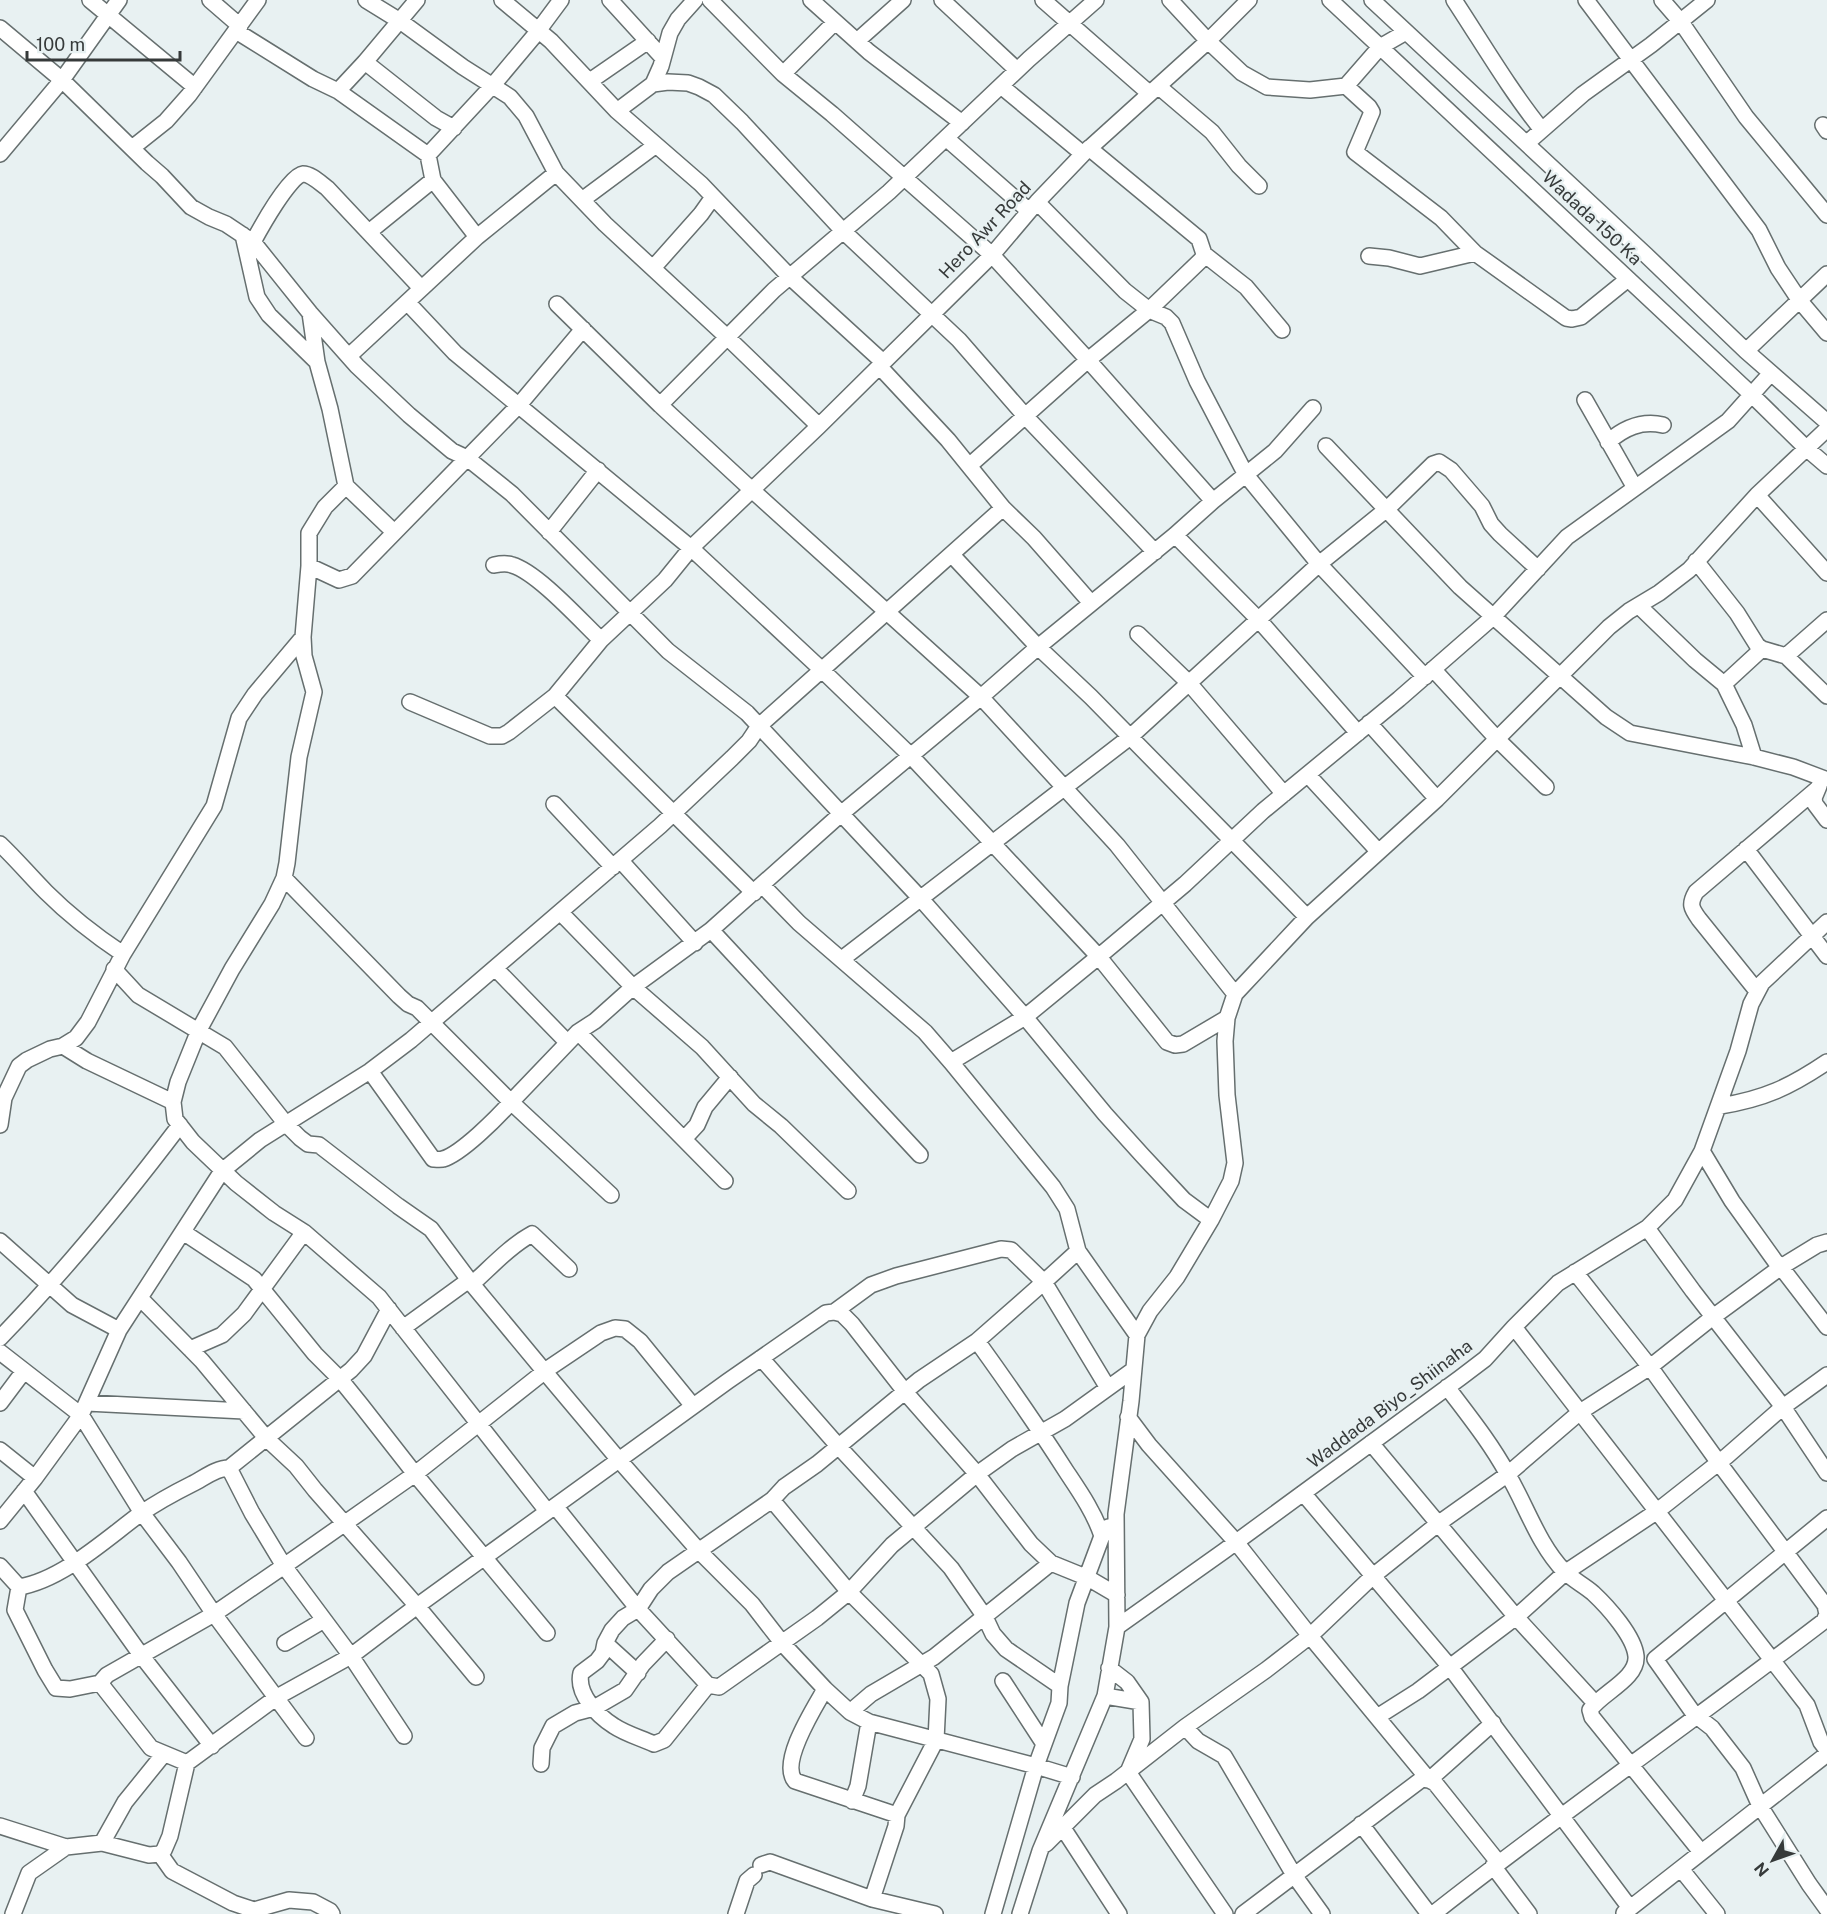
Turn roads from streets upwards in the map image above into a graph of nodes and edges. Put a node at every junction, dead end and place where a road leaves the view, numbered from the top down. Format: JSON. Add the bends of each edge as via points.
{"nodes":[{"id":1,"x":90,"y":0,"type":"edge"},
{"id":2,"x":119,"y":0,"type":"edge"},
{"id":3,"x":210,"y":0,"type":"edge"},
{"id":4,"x":258,"y":0,"type":"edge"},
{"id":5,"x":366,"y":0,"type":"edge"},
{"id":6,"x":417,"y":0,"type":"edge"},
{"id":7,"x":502,"y":0,"type":"edge"},
{"id":8,"x":561,"y":0,"type":"edge"},
{"id":9,"x":609,"y":0,"type":"edge"},
{"id":10,"x":695,"y":0,"type":"edge"},
{"id":11,"x":710,"y":0,"type":"edge"},
{"id":12,"x":811,"y":0,"type":"edge"},
{"id":13,"x":903,"y":0,"type":"edge"},
{"id":14,"x":942,"y":0,"type":"edge"},
{"id":15,"x":1043,"y":0,"type":"edge"},
{"id":16,"x":1096,"y":0,"type":"edge"},
{"id":17,"x":1170,"y":0,"type":"edge"},
{"id":18,"x":1248,"y":0,"type":"edge"},
{"id":19,"x":1330,"y":0,"type":"edge"},
{"id":20,"x":1371,"y":0,"type":"edge"},
{"id":21,"x":1454,"y":0,"type":"edge"},
{"id":22,"x":1586,"y":0,"type":"edge"},
{"id":23,"x":1662,"y":0,"type":"edge"},
{"id":24,"x":1707,"y":0,"type":"edge"},
{"id":25,"x":108,"y":15,"type":"junction"},
{"id":26,"x":400,"y":21,"type":"junction"},
{"id":27,"x":835,"y":22,"type":"junction"},
{"id":28,"x":1681,"y":22,"type":"junction"},
{"id":29,"x":1070,"y":23,"type":"junction"},
{"id":30,"x":0,"y":28,"type":"edge"},
{"id":31,"x":238,"y":28,"type":"junction"},
{"id":32,"x":539,"y":29,"type":"junction"},
{"id":33,"x":1407,"y":32,"type":"junction"},
{"id":34,"x":1208,"y":40,"type":"junction"},
{"id":35,"x":648,"y":41,"type":"junction"},
{"id":36,"x":857,"y":41,"type":"junction"},
{"id":37,"x":1380,"y":47,"type":"junction"},
{"id":38,"x":662,"y":57,"type":"junction"},
{"id":39,"x":1630,"y":59,"type":"junction"},
{"id":40,"x":365,"y":62,"type":"junction"},
{"id":41,"x":1017,"y":70,"type":"junction"},
{"id":42,"x":783,"y":74,"type":"junction"},
{"id":43,"x":62,"y":80,"type":"junction"},
{"id":44,"x":590,"y":81,"type":"junction"},
{"id":45,"x":652,"y":84,"type":"junction"},
{"id":46,"x":493,"y":85,"type":"junction"},
{"id":47,"x":1001,"y":86,"type":"junction"},
{"id":48,"x":1346,"y":86,"type":"junction"},
{"id":49,"x":195,"y":87,"type":"junction"},
{"id":50,"x":1154,"y":89,"type":"junction"},
{"id":51,"x":338,"y":91,"type":"junction"},
{"id":52,"x":617,"y":111,"type":"junction"},
{"id":53,"x":962,"y":123,"type":"junction"},
{"id":54,"x":454,"y":128,"type":"junction"},
{"id":55,"x":1542,"y":130,"type":"junction"},
{"id":56,"x":946,"y":138,"type":"junction"},
{"id":57,"x":1527,"y":144,"type":"junction"},
{"id":58,"x":656,"y":145,"type":"junction"},
{"id":59,"x":132,"y":148,"type":"junction"},
{"id":60,"x":1,"y":149,"type":"edge"},
{"id":61,"x":1086,"y":151,"type":"junction"},
{"id":62,"x":428,"y":155,"type":"junction"},
{"id":63,"x":556,"y":173,"type":"junction"},
{"id":64,"x":905,"y":177,"type":"junction"},
{"id":65,"x":433,"y":180,"type":"junction"},
{"id":66,"x":1259,"y":186,"type":"dead end"},
{"id":67,"x":713,"y":197,"type":"junction"},
{"id":68,"x":582,"y":200,"type":"junction"},
{"id":69,"x":1033,"y":206,"type":"junction"},
{"id":70,"x":1827,"y":215,"type":"edge"},
{"id":71,"x":843,"y":231,"type":"junction"},
{"id":72,"x":369,"y":232,"type":"junction"},
{"id":73,"x":477,"y":237,"type":"junction"},
{"id":74,"x":248,"y":239,"type":"junction"},
{"id":75,"x":1475,"y":253,"type":"junction"},
{"id":76,"x":1204,"y":254,"type":"junction"},
{"id":77,"x":992,"y":255,"type":"junction"},
{"id":78,"x":1369,"y":256,"type":"dead end"},
{"id":79,"x":653,"y":268,"type":"junction"},
{"id":80,"x":1827,"y":274,"type":"edge"},
{"id":81,"x":790,"y":277,"type":"junction"},
{"id":82,"x":1629,"y":279,"type":"junction"},
{"id":83,"x":421,"y":288,"type":"junction"},
{"id":84,"x":1800,"y":301,"type":"junction"},
{"id":85,"x":407,"y":302,"type":"junction"},
{"id":86,"x":557,"y":304,"type":"dead end"},
{"id":87,"x":1150,"y":310,"type":"junction"},
{"id":88,"x":310,"y":313,"type":"junction"},
{"id":89,"x":933,"y":314,"type":"junction"},
{"id":90,"x":583,"y":330,"type":"junction"},
{"id":91,"x":1282,"y":330,"type":"dead end"},
{"id":92,"x":1827,"y":333,"type":"edge"},
{"id":93,"x":727,"y":337,"type":"junction"},
{"id":94,"x":1746,"y":351,"type":"junction"},
{"id":95,"x":349,"y":356,"type":"junction"},
{"id":96,"x":1088,"y":360,"type":"junction"},
{"id":97,"x":316,"y":362,"type":"junction"},
{"id":98,"x":881,"y":364,"type":"junction"},
{"id":99,"x":1771,"y":373,"type":"junction"},
{"id":100,"x":1751,"y":393,"type":"junction"},
{"id":101,"x":1585,"y":400,"type":"dead end"},
{"id":102,"x":519,"y":405,"type":"junction"},
{"id":103,"x":660,"y":405,"type":"junction"},
{"id":104,"x":1313,"y":408,"type":"dead end"},
{"id":105,"x":1026,"y":417,"type":"junction"},
{"id":106,"x":1827,"y":422,"type":"edge"},
{"id":107,"x":1663,"y":425,"type":"dead end"},
{"id":108,"x":819,"y":426,"type":"junction"},
{"id":109,"x":1827,"y":429,"type":"edge"},
{"id":110,"x":1608,"y":442,"type":"junction"},
{"id":111,"x":1326,"y":446,"type":"dead end"},
{"id":112,"x":1806,"y":448,"type":"junction"},
{"id":113,"x":467,"y":458,"type":"junction"},
{"id":114,"x":969,"y":466,"type":"junction"},
{"id":115,"x":1827,"y":466,"type":"edge"},
{"id":116,"x":598,"y":471,"type":"junction"},
{"id":117,"x":1246,"y":475,"type":"junction"},
{"id":118,"x":346,"y":486,"type":"junction"},
{"id":119,"x":1635,"y":488,"type":"junction"},
{"id":120,"x":753,"y":491,"type":"junction"},
{"id":121,"x":1757,"y":495,"type":"junction"},
{"id":122,"x":1213,"y":501,"type":"junction"},
{"id":123,"x":1003,"y":508,"type":"junction"},
{"id":124,"x":1387,"y":509,"type":"junction"},
{"id":125,"x":394,"y":532,"type":"junction"},
{"id":126,"x":549,"y":532,"type":"junction"},
{"id":127,"x":1175,"y":535,"type":"junction"},
{"id":128,"x":691,"y":548,"type":"junction"},
{"id":129,"x":1155,"y":552,"type":"junction"},
{"id":130,"x":952,"y":555,"type":"junction"},
{"id":131,"x":1696,"y":561,"type":"junction"},
{"id":132,"x":1319,"y":564,"type":"junction"},
{"id":133,"x":494,"y":565,"type":"dead end"},
{"id":134,"x":309,"y":566,"type":"junction"},
{"id":135,"x":1538,"y":569,"type":"junction"},
{"id":136,"x":1827,"y":573,"type":"edge"},
{"id":137,"x":1091,"y":603,"type":"junction"},
{"id":138,"x":1639,"y":606,"type":"junction"},
{"id":139,"x":887,"y":611,"type":"junction"},
{"id":140,"x":631,"y":614,"type":"junction"},
{"id":141,"x":1493,"y":617,"type":"junction"},
{"id":142,"x":1258,"y":619,"type":"junction"},
{"id":143,"x":1827,"y":620,"type":"edge"},
{"id":144,"x":1138,"y":633,"type":"dead end"},
{"id":145,"x":303,"y":637,"type":"junction"},
{"id":146,"x":601,"y":640,"type":"junction"},
{"id":147,"x":1038,"y":647,"type":"junction"},
{"id":148,"x":1762,"y":649,"type":"junction"},
{"id":149,"x":1786,"y":656,"type":"junction"},
{"id":150,"x":822,"y":670,"type":"junction"},
{"id":151,"x":1429,"y":673,"type":"junction"},
{"id":152,"x":1561,"y":676,"type":"junction"},
{"id":153,"x":1189,"y":684,"type":"junction"},
{"id":154,"x":1724,"y":684,"type":"junction"},
{"id":155,"x":555,"y":696,"type":"junction"},
{"id":156,"x":1827,"y":696,"type":"edge"},
{"id":157,"x":981,"y":698,"type":"junction"},
{"id":158,"x":410,"y":702,"type":"dead end"},
{"id":159,"x":759,"y":726,"type":"junction"},
{"id":160,"x":1363,"y":728,"type":"junction"},
{"id":161,"x":1130,"y":737,"type":"junction"},
{"id":162,"x":1498,"y":740,"type":"junction"},
{"id":163,"x":911,"y":756,"type":"junction"},
{"id":164,"x":1754,"y":757,"type":"junction"},
{"id":165,"x":1308,"y":775,"type":"junction"},
{"id":166,"x":1823,"y":782,"type":"edge"},
{"id":167,"x":1064,"y":787,"type":"junction"},
{"id":168,"x":1546,"y":787,"type":"dead end"},
{"id":169,"x":1284,"y":794,"type":"junction"},
{"id":170,"x":1437,"y":799,"type":"junction"},
{"id":171,"x":554,"y":804,"type":"dead end"},
{"id":172,"x":674,"y":813,"type":"junction"},
{"id":173,"x":842,"y":813,"type":"junction"},
{"id":174,"x":1827,"y":820,"type":"edge"},
{"id":175,"x":992,"y":842,"type":"junction"},
{"id":176,"x":1232,"y":842,"type":"junction"},
{"id":177,"x":0,"y":844,"type":"edge"},
{"id":178,"x":1746,"y":849,"type":"junction"},
{"id":179,"x":1378,"y":851,"type":"junction"},
{"id":180,"x":617,"y":864,"type":"junction"},
{"id":181,"x":284,"y":878,"type":"junction"},
{"id":182,"x":758,"y":889,"type":"junction"},
{"id":183,"x":921,"y":899,"type":"junction"},
{"id":184,"x":1163,"y":903,"type":"junction"},
{"id":185,"x":561,"y":913,"type":"junction"},
{"id":186,"x":1307,"y":917,"type":"junction"},
{"id":187,"x":1827,"y":921,"type":"edge"},
{"id":188,"x":711,"y":930,"type":"junction"},
{"id":189,"x":1812,"y":935,"type":"junction"},
{"id":190,"x":695,"y":943,"type":"junction"},
{"id":191,"x":123,"y":954,"type":"junction"},
{"id":192,"x":1827,"y":956,"type":"edge"},
{"id":193,"x":1099,"y":957,"type":"junction"},
{"id":194,"x":842,"y":959,"type":"junction"},
{"id":195,"x":495,"y":968,"type":"junction"},
{"id":196,"x":114,"y":969,"type":"junction"},
{"id":197,"x":633,"y":987,"type":"junction"},
{"id":198,"x":1757,"y":991,"type":"junction"},
{"id":199,"x":1235,"y":994,"type":"junction"},
{"id":200,"x":1025,"y":1017,"type":"junction"},
{"id":201,"x":1227,"y":1018,"type":"junction"},
{"id":202,"x":432,"y":1022,"type":"junction"},
{"id":203,"x":199,"y":1030,"type":"junction"},
{"id":204,"x":573,"y":1037,"type":"junction"},
{"id":205,"x":63,"y":1046,"type":"junction"},
{"id":206,"x":951,"y":1062,"type":"junction"},
{"id":207,"x":1827,"y":1062,"type":"edge"},
{"id":208,"x":370,"y":1071,"type":"junction"},
{"id":209,"x":730,"y":1077,"type":"junction"},
{"id":210,"x":5,"y":1080,"type":"edge"},
{"id":211,"x":173,"y":1102,"type":"junction"},
{"id":212,"x":512,"y":1102,"type":"junction"},
{"id":213,"x":1719,"y":1106,"type":"junction"},
{"id":214,"x":286,"y":1124,"type":"junction"},
{"id":215,"x":0,"y":1125,"type":"edge"},
{"id":216,"x":180,"y":1125,"type":"junction"},
{"id":217,"x":684,"y":1139,"type":"junction"},
{"id":218,"x":1702,"y":1151,"type":"junction"},
{"id":219,"x":920,"y":1155,"type":"dead end"},
{"id":220,"x":222,"y":1171,"type":"junction"},
{"id":221,"x":725,"y":1181,"type":"dead end"},
{"id":222,"x":848,"y":1191,"type":"dead end"},
{"id":223,"x":611,"y":1196,"type":"dead end"},
{"id":224,"x":1211,"y":1220,"type":"junction"},
{"id":225,"x":1647,"y":1228,"type":"junction"},
{"id":226,"x":183,"y":1232,"type":"junction"},
{"id":227,"x":304,"y":1232,"type":"junction"},
{"id":228,"x":0,"y":1241,"type":"edge"},
{"id":229,"x":1827,"y":1242,"type":"edge"},
{"id":230,"x":1078,"y":1251,"type":"junction"},
{"id":231,"x":1781,"y":1267,"type":"junction"},
{"id":232,"x":569,"y":1269,"type":"dead end"},
{"id":233,"x":1575,"y":1272,"type":"junction"},
{"id":234,"x":470,"y":1282,"type":"junction"},
{"id":235,"x":1044,"y":1282,"type":"junction"},
{"id":236,"x":50,"y":1285,"type":"junction"},
{"id":237,"x":262,"y":1290,"type":"junction"},
{"id":238,"x":140,"y":1299,"type":"junction"},
{"id":239,"x":389,"y":1309,"type":"junction"},
{"id":240,"x":834,"y":1312,"type":"junction"},
{"id":241,"x":1713,"y":1317,"type":"junction"},
{"id":242,"x":1514,"y":1327,"type":"junction"},
{"id":243,"x":1827,"y":1327,"type":"edge"},
{"id":244,"x":403,"y":1328,"type":"junction"},
{"id":245,"x":119,"y":1329,"type":"junction"},
{"id":246,"x":1137,"y":1335,"type":"junction"},
{"id":247,"x":0,"y":1338,"type":"edge"},
{"id":248,"x":977,"y":1341,"type":"junction"},
{"id":249,"x":190,"y":1349,"type":"junction"},
{"id":250,"x":0,"y":1352,"type":"edge"},
{"id":251,"x":761,"y":1358,"type":"junction"},
{"id":252,"x":1650,"y":1367,"type":"junction"},
{"id":253,"x":1133,"y":1370,"type":"junction"},
{"id":254,"x":24,"y":1371,"type":"junction"},
{"id":255,"x":545,"y":1372,"type":"junction"},
{"id":256,"x":1827,"y":1375,"type":"edge"},
{"id":257,"x":340,"y":1379,"type":"junction"},
{"id":258,"x":1447,"y":1387,"type":"junction"},
{"id":259,"x":1108,"y":1388,"type":"junction"},
{"id":260,"x":906,"y":1393,"type":"junction"},
{"id":261,"x":0,"y":1403,"type":"edge"},
{"id":262,"x":693,"y":1406,"type":"junction"},
{"id":263,"x":1783,"y":1407,"type":"junction"},
{"id":264,"x":84,"y":1409,"type":"junction"},
{"id":265,"x":244,"y":1411,"type":"junction"},
{"id":266,"x":1580,"y":1412,"type":"junction"},
{"id":267,"x":1128,"y":1417,"type":"junction"},
{"id":268,"x":478,"y":1424,"type":"junction"},
{"id":269,"x":1042,"y":1432,"type":"junction"},
{"id":270,"x":267,"y":1439,"type":"junction"},
{"id":271,"x":1371,"y":1443,"type":"junction"},
{"id":272,"x":839,"y":1447,"type":"junction"},
{"id":273,"x":0,"y":1450,"type":"edge"},
{"id":274,"x":619,"y":1460,"type":"junction"},
{"id":275,"x":1719,"y":1463,"type":"junction"},
{"id":276,"x":229,"y":1468,"type":"junction"},
{"id":277,"x":1827,"y":1473,"type":"edge"},
{"id":278,"x":416,"y":1474,"type":"junction"},
{"id":279,"x":977,"y":1474,"type":"junction"},
{"id":280,"x":1508,"y":1474,"type":"junction"},
{"id":281,"x":35,"y":1478,"type":"junction"},
{"id":282,"x":24,"y":1491,"type":"junction"},
{"id":283,"x":1303,"y":1493,"type":"junction"},
{"id":284,"x":772,"y":1500,"type":"junction"},
{"id":285,"x":551,"y":1508,"type":"junction"},
{"id":286,"x":1656,"y":1512,"type":"junction"},
{"id":287,"x":142,"y":1513,"type":"junction"},
{"id":288,"x":1116,"y":1514,"type":"junction"},
{"id":289,"x":1827,"y":1518,"type":"edge"},
{"id":290,"x":0,"y":1521,"type":"edge"},
{"id":291,"x":1439,"y":1523,"type":"junction"},
{"id":292,"x":344,"y":1524,"type":"junction"},
{"id":293,"x":912,"y":1528,"type":"junction"},
{"id":294,"x":1102,"y":1536,"type":"junction"},
{"id":295,"x":1236,"y":1542,"type":"junction"},
{"id":296,"x":699,"y":1551,"type":"junction"},
{"id":297,"x":1786,"y":1552,"type":"junction"},
{"id":298,"x":486,"y":1557,"type":"junction"},
{"id":299,"x":75,"y":1563,"type":"junction"},
{"id":300,"x":1051,"y":1563,"type":"junction"},
{"id":301,"x":0,"y":1566,"type":"edge"},
{"id":302,"x":284,"y":1566,"type":"junction"},
{"id":303,"x":1566,"y":1572,"type":"junction"},
{"id":304,"x":1373,"y":1576,"type":"junction"},
{"id":305,"x":1088,"y":1578,"type":"junction"},
{"id":306,"x":19,"y":1587,"type":"junction"},
{"id":307,"x":849,"y":1592,"type":"junction"},
{"id":308,"x":1117,"y":1595,"type":"junction"},
{"id":309,"x":1727,"y":1601,"type":"junction"},
{"id":310,"x":417,"y":1605,"type":"junction"},
{"id":311,"x":638,"y":1609,"type":"junction"},
{"id":312,"x":214,"y":1614,"type":"junction"},
{"id":313,"x":985,"y":1617,"type":"junction"},
{"id":314,"x":1516,"y":1617,"type":"junction"},
{"id":315,"x":1826,"y":1618,"type":"edge"},
{"id":316,"x":324,"y":1620,"type":"junction"},
{"id":317,"x":1117,"y":1627,"type":"junction"},
{"id":318,"x":548,"y":1633,"type":"dead end"},
{"id":319,"x":1310,"y":1636,"type":"junction"},
{"id":320,"x":667,"y":1639,"type":"junction"},
{"id":321,"x":285,"y":1643,"type":"dead end"},
{"id":322,"x":604,"y":1643,"type":"junction"},
{"id":323,"x":783,"y":1644,"type":"junction"},
{"id":324,"x":141,"y":1655,"type":"junction"},
{"id":325,"x":351,"y":1656,"type":"junction"},
{"id":326,"x":1772,"y":1660,"type":"junction"},
{"id":327,"x":921,"y":1664,"type":"junction"},
{"id":328,"x":1450,"y":1667,"type":"junction"},
{"id":329,"x":1109,"y":1668,"type":"junction"},
{"id":330,"x":638,"y":1673,"type":"junction"},
{"id":331,"x":476,"y":1677,"type":"dead end"},
{"id":332,"x":1003,"y":1682,"type":"dead end"},
{"id":333,"x":100,"y":1683,"type":"junction"},
{"id":334,"x":708,"y":1685,"type":"junction"},
{"id":335,"x":1060,"y":1686,"type":"junction"},
{"id":336,"x":825,"y":1689,"type":"junction"},
{"id":337,"x":1105,"y":1696,"type":"junction"},
{"id":338,"x":278,"y":1697,"type":"junction"},
{"id":339,"x":1141,"y":1702,"type":"junction"},
{"id":340,"x":1595,"y":1703,"type":"junction"},
{"id":341,"x":594,"y":1708,"type":"junction"},
{"id":342,"x":850,"y":1712,"type":"junction"},
{"id":343,"x":1696,"y":1716,"type":"junction"},
{"id":344,"x":1377,"y":1717,"type":"junction"},
{"id":345,"x":869,"y":1722,"type":"junction"},
{"id":346,"x":1493,"y":1723,"type":"junction"},
{"id":347,"x":1185,"y":1727,"type":"junction"},
{"id":348,"x":404,"y":1736,"type":"dead end"},
{"id":349,"x":306,"y":1738,"type":"dead end"},
{"id":350,"x":936,"y":1740,"type":"junction"},
{"id":351,"x":1044,"y":1744,"type":"junction"},
{"id":352,"x":212,"y":1746,"type":"junction"},
{"id":353,"x":1827,"y":1752,"type":"edge"},
{"id":354,"x":163,"y":1755,"type":"junction"},
{"id":355,"x":187,"y":1763,"type":"junction"},
{"id":356,"x":541,"y":1764,"type":"dead end"},
{"id":357,"x":1630,"y":1764,"type":"junction"},
{"id":358,"x":1036,"y":1766,"type":"junction"},
{"id":359,"x":1128,"y":1772,"type":"junction"},
{"id":360,"x":1072,"y":1777,"type":"junction"},
{"id":361,"x":1429,"y":1780,"type":"junction"},
{"id":362,"x":852,"y":1801,"type":"junction"},
{"id":363,"x":1760,"y":1806,"type":"junction"},
{"id":364,"x":897,"y":1815,"type":"junction"},
{"id":365,"x":1562,"y":1816,"type":"junction"},
{"id":366,"x":1361,"y":1824,"type":"junction"},
{"id":367,"x":0,"y":1826,"type":"edge"},
{"id":368,"x":1063,"y":1828,"type":"junction"},
{"id":369,"x":102,"y":1844,"type":"junction"},
{"id":370,"x":66,"y":1846,"type":"junction"},
{"id":371,"x":1040,"y":1851,"type":"junction"},
{"id":372,"x":1701,"y":1852,"type":"junction"},
{"id":373,"x":160,"y":1854,"type":"junction"},
{"id":374,"x":1496,"y":1864,"type":"junction"},
{"id":375,"x":1681,"y":1869,"type":"junction"},
{"id":376,"x":1294,"y":1875,"type":"junction"},
{"id":377,"x":872,"y":1899,"type":"junction"},
{"id":378,"x":1827,"y":1909,"type":"edge"},
{"id":379,"x":1627,"y":1911,"type":"edge"},
{"id":380,"x":13,"y":1914,"type":"edge"},
{"id":381,"x":332,"y":1914,"type":"edge"},
{"id":382,"x":736,"y":1914,"type":"edge"},
{"id":383,"x":935,"y":1914,"type":"edge"},
{"id":384,"x":993,"y":1914,"type":"edge"},
{"id":385,"x":1020,"y":1914,"type":"edge"},
{"id":386,"x":1119,"y":1914,"type":"edge"},
{"id":387,"x":1225,"y":1914,"type":"edge"},
{"id":388,"x":1243,"y":1914,"type":"edge"},
{"id":389,"x":1322,"y":1914,"type":"edge"},
{"id":390,"x":1431,"y":1914,"type":"edge"},
{"id":391,"x":1529,"y":1914,"type":"edge"},
{"id":392,"x":1717,"y":1914,"type":"edge"}],
"edges":[{"from":1,"to":25,"type":"street"},
{"from":2,"to":25,"type":"street"},
{"from":3,"to":31,"type":"street"},
{"from":4,"to":31,"type":"street"},
{"from":5,"to":26,"type":"street"},
{"from":6,"to":26,"type":"street"},
{"from":7,"to":32,"type":"street"},
{"from":8,"to":32,"type":"street"},
{"from":9,"to":35,"type":"street"},
{"from":10,"to":38,"type":"street","via":[[678,19]]},
{"from":11,"to":42,"type":"street"},
{"from":12,"to":27,"type":"street"},
{"from":13,"to":36,"type":"street"},
{"from":14,"to":41,"type":"street"},
{"from":15,"to":29,"type":"street"},
{"from":16,"to":29,"type":"street"},
{"from":17,"to":34,"type":"street"},
{"from":18,"to":34,"type":"street","name":"Hero Awr Road"},
{"from":19,"to":37,"type":"street","name":"Wadada 150 Ka"},
{"from":20,"to":33,"type":"street","name":"Wadada 150 Ka"},
{"from":21,"to":55,"type":"street","via":[[1517,99]]},
{"from":22,"to":39,"type":"street"},
{"from":23,"to":28,"type":"street"},
{"from":24,"to":28,"type":"street"},
{"from":25,"to":43,"type":"street"},
{"from":25,"to":49,"type":"street"},
{"from":26,"to":40,"type":"street"},
{"from":26,"to":46,"type":"street"},
{"from":27,"to":36,"type":"street"},
{"from":27,"to":42,"type":"street"},
{"from":28,"to":39,"type":"street"},
{"from":28,"to":70,"type":"street","via":[[1746,117]]},
{"from":29,"to":41,"type":"street"},
{"from":29,"to":50,"type":"street"},
{"from":30,"to":43,"type":"street"},
{"from":31,"to":49,"type":"street"},
{"from":31,"to":51,"type":"street"},
{"from":32,"to":44,"type":"street"},
{"from":32,"to":46,"type":"street"},
{"from":33,"to":37,"type":"street"},
{"from":33,"to":57,"type":"street","name":"Wadada 150 Ka"},
{"from":34,"to":48,"type":"street","via":[[1242,72],[1267,87],[1310,90]]},
{"from":34,"to":50,"type":"street","name":"Hero Awr Road"},
{"from":35,"to":38,"type":"street"},
{"from":35,"to":44,"type":"street"},
{"from":36,"to":53,"type":"street"},
{"from":37,"to":48,"type":"street"},
{"from":37,"to":82,"type":"street","name":"Wadada 150 Ka"},
{"from":38,"to":45,"type":"street"},
{"from":39,"to":55,"type":"street"},
{"from":39,"to":84,"type":"street","via":[[1759,230]]},
{"from":40,"to":51,"type":"street"},
{"from":40,"to":54,"type":"street"},
{"from":41,"to":47,"type":"street"},
{"from":42,"to":64,"type":"street"},
{"from":43,"to":59,"type":"street"},
{"from":43,"to":60,"type":"street"},
{"from":44,"to":52,"type":"street"},
{"from":45,"to":52,"type":"street"},
{"from":45,"to":71,"type":"street","via":[[688,82],[714,96]]},
{"from":46,"to":54,"type":"street"},
{"from":46,"to":63,"type":"street","via":[[526,116]]},
{"from":47,"to":53,"type":"street"},
{"from":47,"to":61,"type":"street"},
{"from":48,"to":75,"type":"street","via":[[1372,112],[1355,152],[1441,218]]},
{"from":49,"to":59,"type":"street","via":[[166,121]]},
{"from":50,"to":61,"type":"street","name":"Hero Awr Road"},
{"from":50,"to":66,"type":"street","via":[[1212,132]]},
{"from":51,"to":62,"type":"street"},
{"from":52,"to":58,"type":"street"},
{"from":53,"to":56,"type":"street"},
{"from":54,"to":62,"type":"street"},
{"from":55,"to":57,"type":"street"},
{"from":56,"to":64,"type":"street"},
{"from":56,"to":69,"type":"street"},
{"from":57,"to":94,"type":"street","name":"Wadada 150 Ka"},
{"from":58,"to":67,"type":"street"},
{"from":58,"to":68,"type":"street"},
{"from":59,"to":74,"type":"street","via":[[191,207]]},
{"from":61,"to":69,"type":"street","name":"Hero Awr Road"},
{"from":61,"to":76,"type":"street","via":[[1199,239]]},
{"from":62,"to":65,"type":"street"},
{"from":63,"to":68,"type":"street"},
{"from":63,"to":73,"type":"street"},
{"from":64,"to":71,"type":"street"},
{"from":64,"to":77,"type":"street"},
{"from":65,"to":72,"type":"street"},
{"from":65,"to":73,"type":"street"},
{"from":67,"to":79,"type":"street"},
{"from":67,"to":81,"type":"street"},
{"from":68,"to":79,"type":"street"},
{"from":69,"to":77,"type":"street","name":"Hero Awr Road"},
{"from":69,"to":87,"type":"street"},
{"from":71,"to":81,"type":"street"},
{"from":71,"to":89,"type":"street"},
{"from":72,"to":74,"type":"street","via":[[327,188],[304,174],[287,186]]},
{"from":72,"to":83,"type":"street"},
{"from":73,"to":83,"type":"street"},
{"from":74,"to":88,"type":"street"},
{"from":74,"to":97,"type":"street","via":[[257,297],[269,315]]},
{"from":75,"to":78,"type":"street","via":[[1420,266]]},
{"from":75,"to":82,"type":"street","via":[[1566,318],[1581,317]]},
{"from":76,"to":87,"type":"street"},
{"from":76,"to":91,"type":"street","via":[[1246,287]]},
{"from":77,"to":89,"type":"street","name":"Hero Awr Road"},
{"from":77,"to":96,"type":"street"},
{"from":79,"to":93,"type":"street"},
{"from":80,"to":84,"type":"street"},
{"from":81,"to":93,"type":"street"},
{"from":81,"to":98,"type":"street"},
{"from":82,"to":100,"type":"street","name":"Wadada 150 Ka"},
{"from":83,"to":85,"type":"street"},
{"from":84,"to":92,"type":"street"},
{"from":84,"to":94,"type":"street"},
{"from":85,"to":95,"type":"street"},
{"from":85,"to":102,"type":"street","via":[[455,353]]},
{"from":86,"to":90,"type":"street"},
{"from":87,"to":96,"type":"street"},
{"from":87,"to":117,"type":"street","via":[[1166,317],[1176,331]]},
{"from":88,"to":95,"type":"street"},
{"from":88,"to":97,"type":"street"},
{"from":89,"to":98,"type":"street","name":"Hero Awr Road"},
{"from":89,"to":105,"type":"street"},
{"from":90,"to":102,"type":"street"},
{"from":90,"to":103,"type":"street"},
{"from":93,"to":103,"type":"street"},
{"from":93,"to":108,"type":"street"},
{"from":94,"to":99,"type":"street","name":"Wadada 150 Ka"},
{"from":95,"to":113,"type":"street","via":[[409,415]]},
{"from":96,"to":105,"type":"street"},
{"from":96,"to":122,"type":"street"},
{"from":97,"to":118,"type":"street"},
{"from":98,"to":108,"type":"street","name":"Hero Awr Road"},
{"from":98,"to":114,"type":"street"},
{"from":99,"to":100,"type":"street"},
{"from":99,"to":106,"type":"street","name":"Wadada 150 Ka"},
{"from":100,"to":112,"type":"street","name":"Wadada 150 Ka"},
{"from":100,"to":119,"type":"street","via":[[1728,421]]},
{"from":101,"to":110,"type":"street"},
{"from":102,"to":113,"type":"street"},
{"from":102,"to":116,"type":"street"},
{"from":103,"to":120,"type":"street"},
{"from":104,"to":117,"type":"street","via":[[1275,451]]},
{"from":105,"to":114,"type":"street"},
{"from":105,"to":129,"type":"street"},
{"from":107,"to":110,"type":"street","via":[[1630,426]]},
{"from":108,"to":120,"type":"street","name":"Hero Awr Road"},
{"from":109,"to":112,"type":"street"},
{"from":110,"to":119,"type":"street"},
{"from":111,"to":124,"type":"street"},
{"from":112,"to":115,"type":"street","name":"Wadada 150 Ka"},
{"from":112,"to":121,"type":"street"},
{"from":113,"to":125,"type":"street"},
{"from":113,"to":126,"type":"street","via":[[512,494]]},
{"from":114,"to":123,"type":"street"},
{"from":116,"to":126,"type":"street"},
{"from":116,"to":128,"type":"street"},
{"from":117,"to":122,"type":"street"},
{"from":117,"to":132,"type":"street"},
{"from":118,"to":125,"type":"street"},
{"from":118,"to":134,"type":"street","via":[[325,507],[309,533]]},
{"from":119,"to":135,"type":"street","via":[[1567,537]]},
{"from":120,"to":128,"type":"street","name":"Hero Awr Road"},
{"from":120,"to":139,"type":"street"},
{"from":121,"to":131,"type":"street"},
{"from":121,"to":136,"type":"street"},
{"from":122,"to":127,"type":"street"},
{"from":123,"to":130,"type":"street"},
{"from":123,"to":137,"type":"street"},
{"from":124,"to":132,"type":"street"},
{"from":124,"to":135,"type":"street","via":[[1439,462],[1482,506],[1500,534]]},
{"from":124,"to":141,"type":"street"},
{"from":125,"to":134,"type":"street","via":[[352,576],[339,580]]},
{"from":126,"to":140,"type":"street"},
{"from":127,"to":129,"type":"street"},
{"from":127,"to":142,"type":"street"},
{"from":128,"to":140,"type":"street","name":"Hero Awr Road"},
{"from":128,"to":150,"type":"street"},
{"from":129,"to":137,"type":"street"},
{"from":130,"to":139,"type":"street"},
{"from":130,"to":147,"type":"street"},
{"from":131,"to":138,"type":"street","via":[[1676,581]]},
{"from":131,"to":148,"type":"street"},
{"from":132,"to":142,"type":"street"},
{"from":132,"to":151,"type":"street"},
{"from":133,"to":146,"type":"street","via":[[512,564],[529,574]]},
{"from":134,"to":145,"type":"street"},
{"from":135,"to":141,"type":"street"},
{"from":137,"to":147,"type":"street"},
{"from":138,"to":152,"type":"street","via":[[1610,627]]},
{"from":138,"to":154,"type":"street"},
{"from":139,"to":150,"type":"street"},
{"from":139,"to":157,"type":"street"},
{"from":140,"to":146,"type":"street","name":"Hero Awr Road"},
{"from":140,"to":159,"type":"street","via":[[668,651]]},
{"from":141,"to":151,"type":"street"},
{"from":141,"to":152,"type":"street"},
{"from":142,"to":153,"type":"street"},
{"from":142,"to":160,"type":"street"},
{"from":143,"to":149,"type":"street"},
{"from":144,"to":153,"type":"street"},
{"from":145,"to":181,"type":"street","via":[[314,692],[299,757]]},
{"from":145,"to":191,"type":"street","via":[[239,718],[214,806]]},
{"from":146,"to":155,"type":"street","name":"Hero Awr Road"},
{"from":147,"to":157,"type":"street"},
{"from":147,"to":161,"type":"street"},
{"from":148,"to":149,"type":"street"},
{"from":148,"to":154,"type":"street"},
{"from":149,"to":156,"type":"street"},
{"from":150,"to":159,"type":"street"},
{"from":150,"to":163,"type":"street"},
{"from":151,"to":160,"type":"street"},
{"from":151,"to":162,"type":"street"},
{"from":152,"to":162,"type":"street"},
{"from":152,"to":164,"type":"street","via":[[1630,733]]},
{"from":153,"to":161,"type":"street"},
{"from":153,"to":169,"type":"street"},
{"from":154,"to":164,"type":"street"},
{"from":155,"to":158,"type":"street","name":"Hero Awr Road","via":[[502,736],[490,736]]},
{"from":155,"to":172,"type":"street"},
{"from":157,"to":163,"type":"street"},
{"from":157,"to":167,"type":"street"},
{"from":159,"to":172,"type":"street","via":[[749,741]]},
{"from":159,"to":173,"type":"street"},
{"from":160,"to":165,"type":"street"},
{"from":160,"to":170,"type":"street"},
{"from":161,"to":167,"type":"street"},
{"from":161,"to":176,"type":"street"},
{"from":162,"to":168,"type":"street"},
{"from":162,"to":170,"type":"street"},
{"from":163,"to":173,"type":"street"},
{"from":163,"to":175,"type":"street"},
{"from":164,"to":166,"type":"street","via":[[1793,766]]},
{"from":165,"to":169,"type":"street"},
{"from":165,"to":179,"type":"street"},
{"from":166,"to":174,"type":"street","via":[[1814,798]]},
{"from":166,"to":178,"type":"street"},
{"from":167,"to":175,"type":"street"},
{"from":167,"to":184,"type":"street"},
{"from":169,"to":176,"type":"street"},
{"from":170,"to":179,"type":"street"},
{"from":171,"to":180,"type":"street"},
{"from":172,"to":180,"type":"street"},
{"from":172,"to":182,"type":"street"},
{"from":173,"to":182,"type":"street"},
{"from":173,"to":183,"type":"street"},
{"from":175,"to":183,"type":"street"},
{"from":175,"to":193,"type":"street"},
{"from":176,"to":184,"type":"street"},
{"from":176,"to":186,"type":"street"},
{"from":177,"to":191,"type":"street","via":[[45,891]]},
{"from":178,"to":189,"type":"street"},
{"from":178,"to":198,"type":"street","via":[[1696,892],[1691,906]]},
{"from":179,"to":186,"type":"street"},
{"from":180,"to":185,"type":"street"},
{"from":180,"to":190,"type":"street"},
{"from":181,"to":202,"type":"street","via":[[399,996]]},
{"from":181,"to":203,"type":"street"},
{"from":182,"to":188,"type":"street"},
{"from":182,"to":194,"type":"street"},
{"from":183,"to":194,"type":"street"},
{"from":183,"to":200,"type":"street"},
{"from":184,"to":193,"type":"street"},
{"from":184,"to":199,"type":"street"},
{"from":185,"to":195,"type":"street"},
{"from":185,"to":197,"type":"street"},
{"from":186,"to":199,"type":"street"},
{"from":187,"to":189,"type":"street","name":"Waddada Biyo_Shiinaha"},
{"from":188,"to":190,"type":"street"},
{"from":188,"to":219,"type":"street"},
{"from":189,"to":192,"type":"street"},
{"from":189,"to":198,"type":"street","name":"Waddada Biyo_Shiinaha"},
{"from":190,"to":197,"type":"street"},
{"from":191,"to":196,"type":"street"},
{"from":193,"to":200,"type":"street"},
{"from":193,"to":201,"type":"street","via":[[1167,1042],[1175,1046]]},
{"from":194,"to":206,"type":"street","via":[[925,1032]]},
{"from":195,"to":202,"type":"street"},
{"from":195,"to":204,"type":"street"},
{"from":196,"to":203,"type":"street","via":[[138,995]]},
{"from":196,"to":205,"type":"street","via":[[88,1022],[76,1038]]},
{"from":197,"to":204,"type":"street"},
{"from":197,"to":209,"type":"street"},
{"from":198,"to":213,"type":"street","name":"Waddada Biyo_Shiinaha"},
{"from":199,"to":201,"type":"street"},
{"from":200,"to":206,"type":"street"},
{"from":200,"to":224,"type":"street","via":[[1142,1155],[1184,1200]]},
{"from":201,"to":224,"type":"street","via":[[1227,1095],[1235,1163],[1231,1181]]},
{"from":202,"to":208,"type":"street"},
{"from":202,"to":212,"type":"street"},
{"from":203,"to":211,"type":"street"},
{"from":203,"to":214,"type":"street","via":[[225,1047]]},
{"from":204,"to":212,"type":"street"},
{"from":204,"to":217,"type":"street"},
{"from":205,"to":210,"type":"street","via":[[27,1060]]},
{"from":205,"to":211,"type":"street"},
{"from":206,"to":230,"type":"street","via":[[1067,1209]]},
{"from":207,"to":213,"type":"street","via":[[1799,1081],[1762,1097]]},
{"from":208,"to":212,"type":"street","via":[[433,1159],[442,1160],[460,1149]]},
{"from":208,"to":214,"type":"street"},
{"from":209,"to":217,"type":"street"},
{"from":209,"to":222,"type":"street"},
{"from":210,"to":215,"type":"street"},
{"from":211,"to":216,"type":"street","via":[[175,1119]]},
{"from":212,"to":223,"type":"street"},
{"from":213,"to":218,"type":"street","name":"Waddada Biyo_Shiinaha"},
{"from":214,"to":220,"type":"street"},
{"from":214,"to":234,"type":"street","via":[[308,1144],[320,1145],[431,1229]]},
{"from":216,"to":220,"type":"street"},
{"from":216,"to":236,"type":"street","via":[[102,1226]]},
{"from":217,"to":221,"type":"street"},
{"from":218,"to":225,"type":"street","name":"Waddada Biyo_Shiinaha","via":[[1675,1200]]},
{"from":218,"to":231,"type":"street","via":[[1732,1201]]},
{"from":220,"to":226,"type":"street"},
{"from":220,"to":227,"type":"street"},
{"from":224,"to":246,"type":"street"},
{"from":225,"to":233,"type":"street","name":"Waddada Biyo_Shiinaha"},
{"from":225,"to":241,"type":"street"},
{"from":226,"to":237,"type":"street","via":[[254,1279]]},
{"from":226,"to":238,"type":"street"},
{"from":227,"to":237,"type":"street"},
{"from":227,"to":239,"type":"street"},
{"from":228,"to":236,"type":"street"},
{"from":229,"to":231,"type":"street"},
{"from":230,"to":235,"type":"street"},
{"from":230,"to":246,"type":"street"},
{"from":231,"to":241,"type":"street"},
{"from":231,"to":243,"type":"street"},
{"from":232,"to":234,"type":"street","via":[[532,1234]]},
{"from":233,"to":242,"type":"street","name":"Waddada Biyo_Shiinaha","via":[[1558,1283]]},
{"from":233,"to":252,"type":"street"},
{"from":234,"to":244,"type":"street"},
{"from":234,"to":255,"type":"street"},
{"from":235,"to":240,"type":"street","via":[[1011,1250],[1001,1249],[871,1285]]},
{"from":235,"to":248,"type":"street"},
{"from":235,"to":259,"type":"street"},
{"from":236,"to":245,"type":"street","via":[[72,1305]]},
{"from":236,"to":247,"type":"street"},
{"from":237,"to":249,"type":"street","via":[[222,1335]]},
{"from":237,"to":257,"type":"street"},
{"from":238,"to":245,"type":"street"},
{"from":238,"to":249,"type":"street"},
{"from":239,"to":244,"type":"street"},
{"from":239,"to":257,"type":"street","via":[[364,1356]]},
{"from":240,"to":251,"type":"street","via":[[826,1313]]},
{"from":240,"to":260,"type":"street","via":[[852,1324]]},
{"from":241,"to":252,"type":"street"},
{"from":241,"to":263,"type":"street"},
{"from":242,"to":258,"type":"street","name":"Waddada Biyo_Shiinaha","via":[[1485,1359]]},
{"from":242,"to":266,"type":"street"},
{"from":244,"to":268,"type":"street"},
{"from":245,"to":264,"type":"street"},
{"from":246,"to":253,"type":"street"},
{"from":248,"to":260,"type":"street"},
{"from":248,"to":269,"type":"street"},
{"from":249,"to":265,"type":"street"},
{"from":250,"to":254,"type":"street"},
{"from":251,"to":262,"type":"street"},
{"from":251,"to":272,"type":"street"},
{"from":252,"to":266,"type":"street"},
{"from":252,"to":275,"type":"street"},
{"from":253,"to":259,"type":"street"},
{"from":253,"to":267,"type":"street"},
{"from":254,"to":261,"type":"street"},
{"from":254,"to":264,"type":"street"},
{"from":255,"to":262,"type":"street","via":[[601,1333],[625,1329],[640,1341]]},
{"from":255,"to":268,"type":"street"},
{"from":255,"to":274,"type":"street"},
{"from":256,"to":263,"type":"street"},
{"from":257,"to":270,"type":"street"},
{"from":257,"to":278,"type":"street"},
{"from":258,"to":271,"type":"street","name":"Waddada Biyo_Shiinaha"},
{"from":258,"to":280,"type":"street"},
{"from":259,"to":269,"type":"street"},
{"from":260,"to":272,"type":"street"},
{"from":260,"to":279,"type":"street"},
{"from":262,"to":274,"type":"street"},
{"from":263,"to":275,"type":"street"},
{"from":263,"to":277,"type":"street"},
{"from":264,"to":265,"type":"street"},
{"from":264,"to":281,"type":"street"},
{"from":264,"to":287,"type":"street"},
{"from":265,"to":270,"type":"street"},
{"from":266,"to":280,"type":"street"},
{"from":266,"to":286,"type":"street"},
{"from":267,"to":288,"type":"street"},
{"from":267,"to":295,"type":"street"},
{"from":268,"to":278,"type":"street"},
{"from":268,"to":285,"type":"street"},
{"from":269,"to":279,"type":"street"},
{"from":269,"to":294,"type":"street","via":[[1089,1507]]},
{"from":270,"to":276,"type":"street"},
{"from":270,"to":292,"type":"street","via":[[296,1466]]},
{"from":271,"to":283,"type":"street","name":"Waddada Biyo_Shiinaha"},
{"from":271,"to":291,"type":"street"},
{"from":272,"to":284,"type":"street"},
{"from":272,"to":293,"type":"street"},
{"from":273,"to":281,"type":"street"},
{"from":274,"to":285,"type":"street"},
{"from":274,"to":296,"type":"street"},
{"from":275,"to":286,"type":"street"},
{"from":275,"to":297,"type":"street"},
{"from":276,"to":287,"type":"street","via":[[221,1468]]},
{"from":276,"to":302,"type":"street"},
{"from":278,"to":292,"type":"street"},
{"from":278,"to":298,"type":"street"},
{"from":279,"to":293,"type":"street"},
{"from":279,"to":300,"type":"street","via":[[1031,1544]]},
{"from":280,"to":291,"type":"street"},
{"from":280,"to":303,"type":"street","via":[[1541,1537]]},
{"from":281,"to":282,"type":"street"},
{"from":282,"to":290,"type":"street"},
{"from":282,"to":299,"type":"street"},
{"from":283,"to":295,"type":"street","name":"Waddada Biyo_Shiinaha"},
{"from":283,"to":304,"type":"street"},
{"from":284,"to":296,"type":"street"},
{"from":284,"to":307,"type":"street"},
{"from":285,"to":298,"type":"street"},
{"from":285,"to":311,"type":"street"},
{"from":286,"to":303,"type":"street"},
{"from":286,"to":309,"type":"street"},
{"from":287,"to":299,"type":"street"},
{"from":287,"to":312,"type":"street"},
{"from":288,"to":294,"type":"street"},
{"from":288,"to":308,"type":"street"},
{"from":289,"to":297,"type":"street"},
{"from":291,"to":304,"type":"street"},
{"from":291,"to":314,"type":"street"},
{"from":292,"to":302,"type":"street"},
{"from":292,"to":310,"type":"street"},
{"from":293,"to":307,"type":"street"},
{"from":293,"to":313,"type":"street","via":[[951,1568]]},
{"from":294,"to":305,"type":"street"},
{"from":295,"to":317,"type":"street","name":"Waddada Biyo_Shiinaha"},
{"from":295,"to":319,"type":"street"},
{"from":296,"to":311,"type":"street","via":[[668,1572]]},
{"from":296,"to":323,"type":"street","via":[[752,1604]]},
{"from":297,"to":309,"type":"street"},
{"from":297,"to":315,"type":"street","via":[[1825,1605]]},
{"from":298,"to":310,"type":"street"},
{"from":298,"to":318,"type":"street"},
{"from":299,"to":306,"type":"street","via":[[29,1586]]},
{"from":299,"to":324,"type":"street"},
{"from":300,"to":305,"type":"street"},
{"from":300,"to":313,"type":"street"},
{"from":301,"to":306,"type":"street"},
{"from":302,"to":312,"type":"street"},
{"from":302,"to":316,"type":"street"},
{"from":303,"to":314,"type":"street"},
{"from":303,"to":340,"type":"street","via":[[1615,1617],[1632,1643],[1636,1658],[1634,1669]]},
{"from":304,"to":319,"type":"street"},
{"from":304,"to":328,"type":"street"},
{"from":305,"to":308,"type":"street"},
{"from":305,"to":335,"type":"street","via":[[1077,1603]]},
{"from":306,"to":333,"type":"street","via":[[15,1610],[56,1688]]},
{"from":307,"to":323,"type":"street"},
{"from":307,"to":327,"type":"street"},
{"from":308,"to":317,"type":"street"},
{"from":309,"to":326,"type":"street"},
{"from":309,"to":343,"type":"street","via":[[1655,1659]]},
{"from":310,"to":325,"type":"street"},
{"from":310,"to":331,"type":"street"},
{"from":311,"to":320,"type":"street"},
{"from":311,"to":322,"type":"street","via":[[623,1618]]},
{"from":312,"to":324,"type":"street"},
{"from":312,"to":338,"type":"street"},
{"from":313,"to":327,"type":"street"},
{"from":313,"to":335,"type":"street","via":[[1006,1649]]},
{"from":314,"to":328,"type":"street"},
{"from":314,"to":340,"type":"street"},
{"from":315,"to":326,"type":"street"},
{"from":316,"to":321,"type":"street"},
{"from":316,"to":325,"type":"street"},
{"from":317,"to":329,"type":"street"},
{"from":319,"to":344,"type":"street"},
{"from":319,"to":347,"type":"street"},
{"from":320,"to":330,"type":"street"},
{"from":320,"to":334,"type":"street"},
{"from":322,"to":330,"type":"street"},
{"from":322,"to":341,"type":"street","via":[[603,1653],[580,1678],[583,1693]]},
{"from":323,"to":334,"type":"street","via":[[719,1687]]},
{"from":323,"to":336,"type":"street"},
{"from":324,"to":333,"type":"street"},
{"from":324,"to":352,"type":"street"},
{"from":325,"to":338,"type":"street"},
{"from":325,"to":348,"type":"street"},
{"from":326,"to":343,"type":"street"},
{"from":326,"to":353,"type":"street","via":[[1807,1705]]},
{"from":327,"to":342,"type":"street"},
{"from":327,"to":350,"type":"street","via":[[932,1674],[938,1699]]},
{"from":328,"to":344,"type":"street"},
{"from":328,"to":346,"type":"street"},
{"from":329,"to":337,"type":"street"},
{"from":329,"to":339,"type":"street","via":[[1127,1682]]},
{"from":330,"to":341,"type":"street","via":[[625,1690]]},
{"from":332,"to":351,"type":"street"},
{"from":333,"to":354,"type":"street","via":[[151,1748]]},
{"from":334,"to":341,"type":"street","via":[[669,1735],[654,1744],[615,1727]]},
{"from":335,"to":351,"type":"street","via":[[1059,1702]]},
{"from":336,"to":342,"type":"street"},
{"from":336,"to":362,"type":"street","via":[[794,1750],[791,1773],[795,1781]]},
{"from":337,"to":339,"type":"street"},
{"from":337,"to":360,"type":"street"},
{"from":338,"to":349,"type":"street"},
{"from":338,"to":352,"type":"street"},
{"from":339,"to":359,"type":"street","via":[[1142,1739]]},
{"from":340,"to":357,"type":"street","via":[[1590,1710],[1592,1717]]},
{"from":341,"to":356,"type":"street","via":[[575,1713],[553,1726],[542,1748]]},
{"from":342,"to":345,"type":"street"},
{"from":343,"to":357,"type":"street"},
{"from":343,"to":363,"type":"street","via":[[1712,1728],[1743,1768]]},
{"from":344,"to":361,"type":"street"},
{"from":345,"to":350,"type":"street"},
{"from":345,"to":362,"type":"street"},
{"from":346,"to":361,"type":"street"},
{"from":346,"to":365,"type":"street"},
{"from":347,"to":359,"type":"street"},
{"from":347,"to":376,"type":"street","via":[[1197,1741],[1224,1756]]},
{"from":350,"to":358,"type":"street"},
{"from":350,"to":364,"type":"street"},
{"from":351,"to":358,"type":"street"},
{"from":352,"to":355,"type":"street"},
{"from":353,"to":363,"type":"street"},
{"from":354,"to":355,"type":"street"},
{"from":354,"to":369,"type":"street","via":[[125,1802]]},
{"from":355,"to":373,"type":"street","via":[[170,1836]]},
{"from":357,"to":365,"type":"street"},
{"from":357,"to":372,"type":"street"},
{"from":358,"to":360,"type":"street"},
{"from":358,"to":384,"type":"street"},
{"from":359,"to":368,"type":"street","via":[[1095,1795]]},
{"from":359,"to":387,"type":"street"},
{"from":360,"to":371,"type":"street"},
{"from":361,"to":366,"type":"street","via":[[1412,1785]]},
{"from":361,"to":374,"type":"street"},
{"from":362,"to":364,"type":"street"},
{"from":363,"to":372,"type":"street"},
{"from":363,"to":378,"type":"street"},
{"from":364,"to":377,"type":"street"},
{"from":365,"to":374,"type":"street"},
{"from":365,"to":379,"type":"street"},
{"from":366,"to":376,"type":"street"},
{"from":366,"to":390,"type":"street"},
{"from":367,"to":370,"type":"street"},
{"from":368,"to":371,"type":"street"},
{"from":368,"to":386,"type":"street"},
{"from":369,"to":370,"type":"street"},
{"from":369,"to":373,"type":"street"},
{"from":370,"to":380,"type":"street","via":[[29,1873]]},
{"from":371,"to":385,"type":"street"},
{"from":372,"to":375,"type":"street"},
{"from":373,"to":381,"type":"street","via":[[172,1870],[233,1903],[254,1910],[289,1900],[313,1902]]},
{"from":374,"to":390,"type":"street"},
{"from":374,"to":391,"type":"street"},
{"from":375,"to":379,"type":"street"},
{"from":375,"to":392,"type":"street"},
{"from":376,"to":388,"type":"street"},
{"from":376,"to":389,"type":"street"},
{"from":377,"to":382,"type":"street","via":[[770,1862],[747,1881]]},
{"from":377,"to":383,"type":"street"}]}
